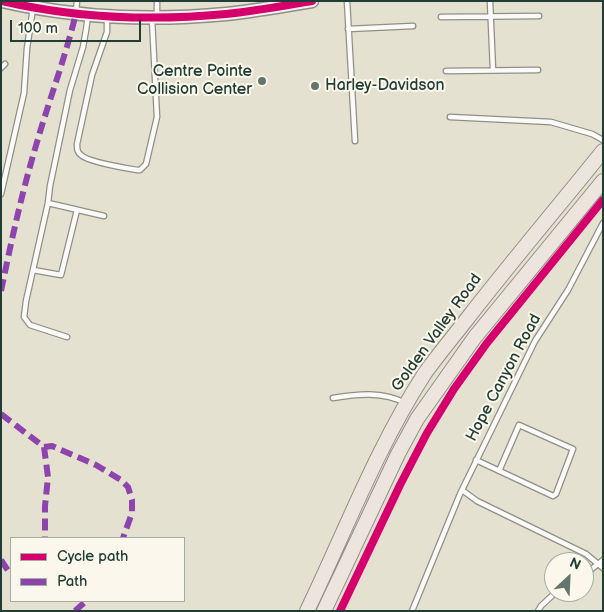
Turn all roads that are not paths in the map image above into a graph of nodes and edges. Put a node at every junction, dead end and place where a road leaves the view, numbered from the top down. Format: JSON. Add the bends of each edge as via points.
{"nodes":[{"id":1,"x":2,"y":1,"type":"edge"},
{"id":2,"x":157,"y":1,"type":"edge"},
{"id":3,"x":312,"y":1,"type":"edge"},
{"id":4,"x":347,"y":1,"type":"edge"},
{"id":5,"x":490,"y":1,"type":"edge"},
{"id":6,"x":33,"y":4,"type":"edge"},
{"id":7,"x":80,"y":10,"type":"edge"},
{"id":8,"x":108,"y":16,"type":"junction"},
{"id":9,"x":491,"y":16,"type":"junction"},
{"id":10,"x":539,"y":16,"type":"dead end"},
{"id":11,"x":155,"y":17,"type":"junction"},
{"id":12,"x":441,"y":17,"type":"dead end"},
{"id":13,"x":413,"y":26,"type":"dead end"},
{"id":14,"x":348,"y":29,"type":"junction"},
{"id":15,"x":493,"y":70,"type":"junction"},
{"id":16,"x":538,"y":70,"type":"dead end"},
{"id":17,"x":446,"y":72,"type":"dead end"},
{"id":18,"x":450,"y":117,"type":"dead end"},
{"id":19,"x":603,"y":140,"type":"edge"},
{"id":20,"x":355,"y":141,"type":"dead end"},
{"id":21,"x":603,"y":151,"type":"edge"},
{"id":22,"x":603,"y":181,"type":"edge"},
{"id":23,"x":1,"y":194,"type":"edge"},
{"id":24,"x":48,"y":203,"type":"junction"},
{"id":25,"x":77,"y":210,"type":"junction"},
{"id":26,"x":104,"y":216,"type":"dead end"},
{"id":27,"x":603,"y":223,"type":"edge"},
{"id":28,"x":33,"y":270,"type":"junction"},
{"id":29,"x":67,"y":337,"type":"dead end"},
{"id":30,"x":333,"y":398,"type":"dead end"},
{"id":31,"x":407,"y":404,"type":"junction"},
{"id":32,"x":476,"y":460,"type":"junction"},
{"id":33,"x":499,"y":472,"type":"junction"},
{"id":34,"x":460,"y":492,"type":"junction"},
{"id":35,"x":603,"y":560,"type":"edge"},
{"id":36,"x":598,"y":564,"type":"junction"},
{"id":37,"x":594,"y":567,"type":"edge"},
{"id":38,"x":603,"y":568,"type":"edge"},
{"id":39,"x":307,"y":611,"type":"edge"},
{"id":40,"x":324,"y":611,"type":"edge"},
{"id":41,"x":412,"y":611,"type":"edge"}],
"edges":[{"from":1,"to":6,"type":"street"},
{"from":2,"to":11,"type":"lane"},
{"from":3,"to":11,"type":"street","via":[[224,14]]},
{"from":4,"to":14,"type":"lane"},
{"from":5,"to":9,"type":"lane"},
{"from":6,"to":7,"type":"street"},
{"from":6,"to":23,"type":"lane","via":[[24,94]]},
{"from":7,"to":8,"type":"street"},
{"from":7,"to":24,"type":"lane","via":[[86,30],[70,90]]},
{"from":8,"to":11,"type":"street"},
{"from":8,"to":11,"type":"lane","via":[[77,149],[86,159],[137,170],[146,164],[156,117]]},
{"from":9,"to":10,"type":"lane"},
{"from":9,"to":12,"type":"lane"},
{"from":9,"to":15,"type":"lane"},
{"from":13,"to":14,"type":"lane"},
{"from":14,"to":20,"type":"lane"},
{"from":15,"to":16,"type":"lane"},
{"from":15,"to":17,"type":"lane"},
{"from":18,"to":19,"type":"lane","via":[[551,122]]},
{"from":21,"to":31,"type":"main road","name":"Golden Valley Road","via":[[497,280],[426,372]]},
{"from":22,"to":40,"type":"main road","name":"Golden Valley Road","via":[[475,337],[417,418]]},
{"from":24,"to":25,"type":"lane"},
{"from":24,"to":28,"type":"lane"},
{"from":25,"to":26,"type":"lane"},
{"from":25,"to":28,"type":"lane","via":[[61,275]]},
{"from":27,"to":32,"type":"lane","name":"Hope Canyon Road","via":[[568,290],[535,340]]},
{"from":28,"to":29,"type":"lane","via":[[24,316],[30,325]]},
{"from":30,"to":31,"type":"lane","via":[[379,395]]},
{"from":31,"to":39,"type":"main road","name":"Golden Valley Road","via":[[346,524]]},
{"from":32,"to":33,"type":"lane"},
{"from":32,"to":34,"type":"lane","name":"Hope Canyon Road"},
{"from":33,"to":33,"type":"lane","via":[[553,496],[573,450],[519,425]]},
{"from":34,"to":36,"type":"lane","via":[[586,554]]},
{"from":34,"to":41,"type":"lane","name":"Hope Canyon Road"},
{"from":35,"to":36,"type":"lane"},
{"from":36,"to":37,"type":"lane"},
{"from":36,"to":38,"type":"lane"}]}
